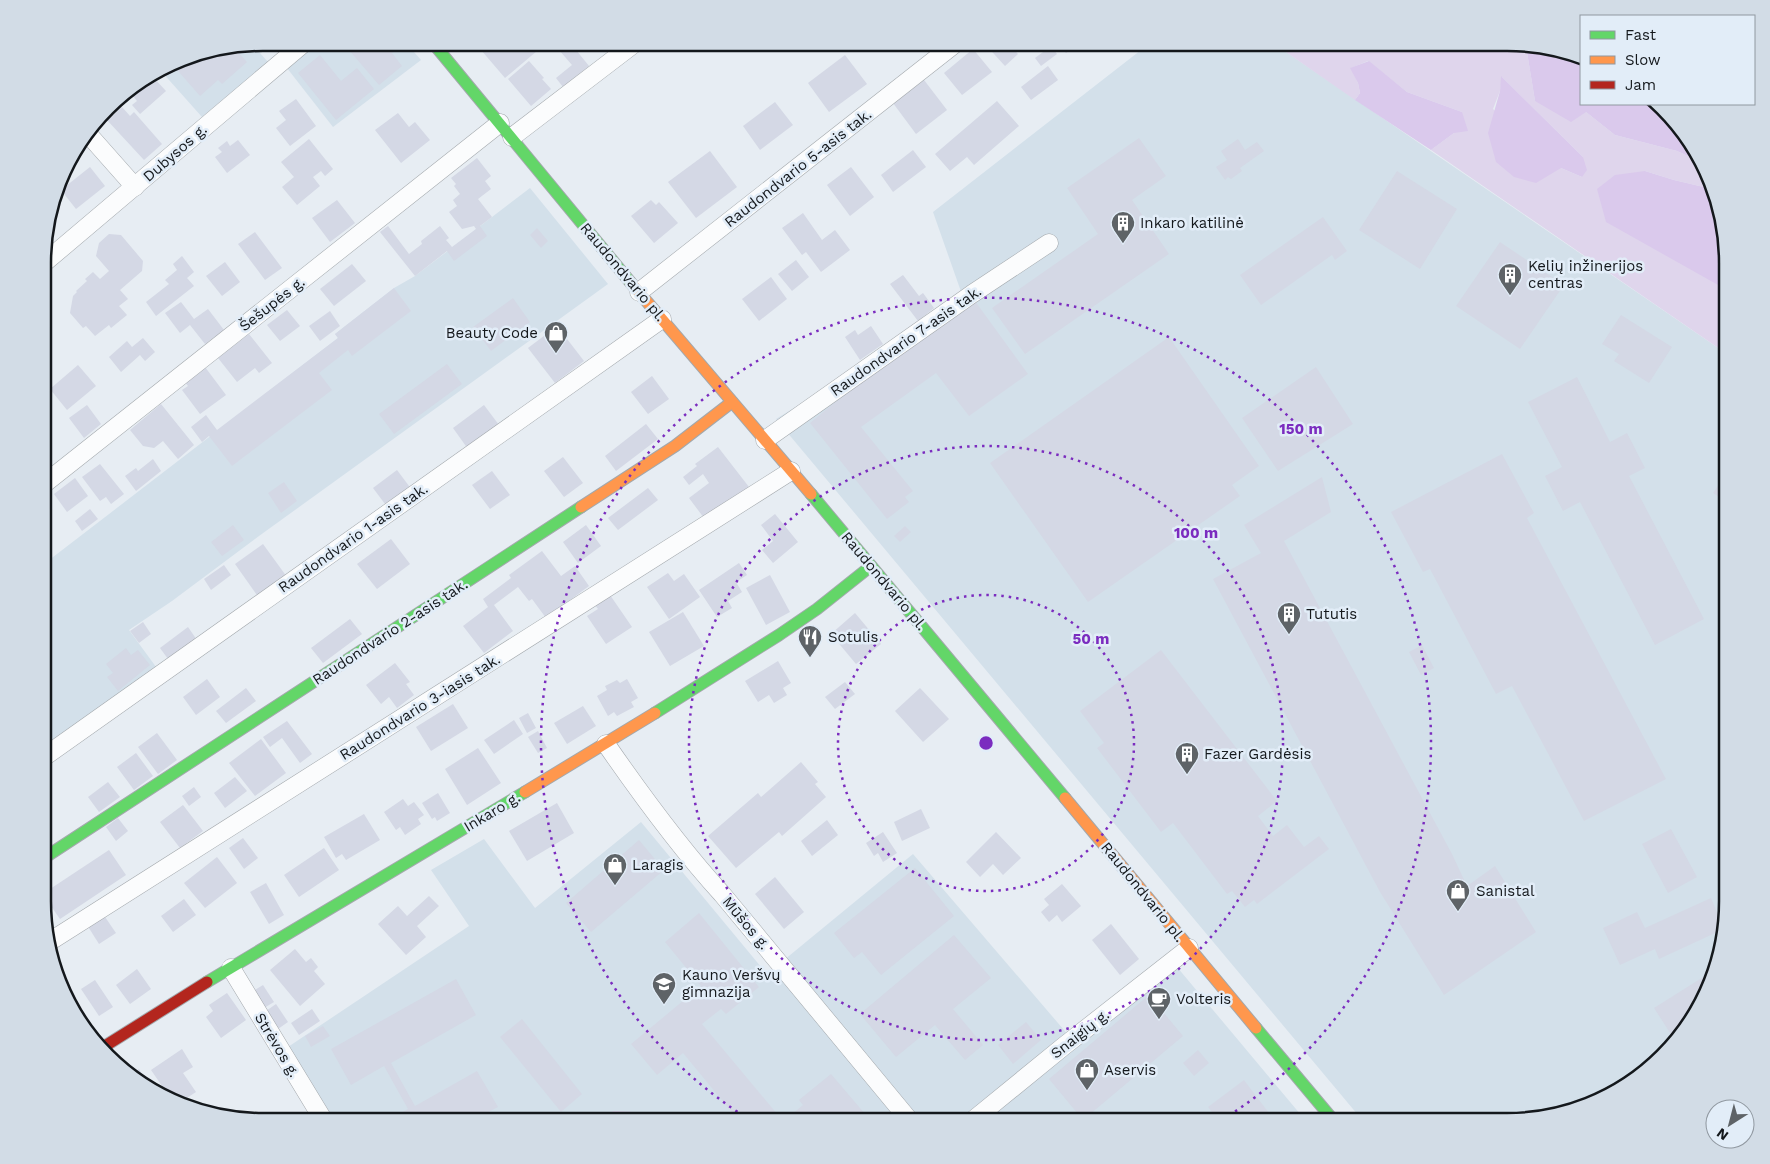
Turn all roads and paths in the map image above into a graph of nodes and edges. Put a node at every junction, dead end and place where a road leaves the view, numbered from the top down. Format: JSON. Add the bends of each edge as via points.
{"nodes":[{"id":1,"x":294,"y":51,"type":"edge"},
{"id":2,"x":440,"y":51,"type":"edge"},
{"id":3,"x":621,"y":51,"type":"edge"},
{"id":4,"x":945,"y":51,"type":"edge"},
{"id":5,"x":506,"y":130,"type":"junction"},
{"id":6,"x":92,"y":138,"type":"edge"},
{"id":7,"x":135,"y":187,"type":"junction"},
{"id":8,"x":1049,"y":243,"type":"dead end"},
{"id":9,"x":52,"y":257,"type":"edge"},
{"id":10,"x":639,"y":292,"type":"junction"},
{"id":11,"x":662,"y":319,"type":"junction"},
{"id":12,"x":732,"y":402,"type":"junction"},
{"id":13,"x":765,"y":440,"type":"junction"},
{"id":14,"x":792,"y":471,"type":"junction"},
{"id":15,"x":51,"y":479,"type":"edge"},
{"id":16,"x":871,"y":566,"type":"junction"},
{"id":17,"x":606,"y":744,"type":"junction"},
{"id":18,"x":51,"y":752,"type":"edge"},
{"id":19,"x":51,"y":853,"type":"edge"},
{"id":20,"x":55,"y":939,"type":"edge"},
{"id":21,"x":1189,"y":948,"type":"junction"},
{"id":22,"x":231,"y":968,"type":"junction"},
{"id":23,"x":108,"y":1044,"type":"edge"},
{"id":24,"x":319,"y":1113,"type":"edge"},
{"id":25,"x":903,"y":1113,"type":"edge"},
{"id":26,"x":982,"y":1113,"type":"edge"},
{"id":27,"x":1327,"y":1113,"type":"edge"}],
"edges":[{"from":1,"to":7,"type":"street","name":"Dubysos g."},
{"from":2,"to":5,"type":"street","name":"Raudondvario pl."},
{"from":3,"to":5,"type":"street","name":"Šešupės g."},
{"from":4,"to":10,"type":"street","name":"Raudondvario 5-asis tak."},
{"from":5,"to":10,"type":"street","name":"Raudondvario pl."},
{"from":5,"to":15,"type":"street","name":"Šešupės g."},
{"from":6,"to":7,"type":"street"},
{"from":7,"to":9,"type":"street","name":"Dubysos g."},
{"from":8,"to":13,"type":"street","name":"Raudondvario 7-asis tak."},
{"from":10,"to":11,"type":"street","name":"Raudondvario pl."},
{"from":11,"to":12,"type":"street","name":"Raudondvario pl."},
{"from":11,"to":18,"type":"street","name":"Raudondvario 1-asis tak."},
{"from":12,"to":13,"type":"street","name":"Raudondvario pl."},
{"from":12,"to":19,"type":"street","name":"Raudondvario 2-asis tak.","via":[[675,446]]},
{"from":13,"to":14,"type":"street","name":"Raudondvario pl."},
{"from":14,"to":16,"type":"street","name":"Raudondvario pl."},
{"from":14,"to":20,"type":"street","name":"Raudondvario 3-iasis tak."},
{"from":16,"to":17,"type":"street","name":"Inkaro g.","via":[[779,635]]},
{"from":16,"to":21,"type":"street","name":"Raudondvario pl."},
{"from":17,"to":22,"type":"street","name":"Inkaro g."},
{"from":17,"to":25,"type":"street","name":"Mūšos g.","via":[[692,861]]},
{"from":21,"to":26,"type":"street","name":"Snaigių g."},
{"from":21,"to":27,"type":"street","name":"Raudondvario pl."},
{"from":22,"to":23,"type":"street","name":"Inkaro g."},
{"from":22,"to":24,"type":"street","name":"Strėvos g."}]}
